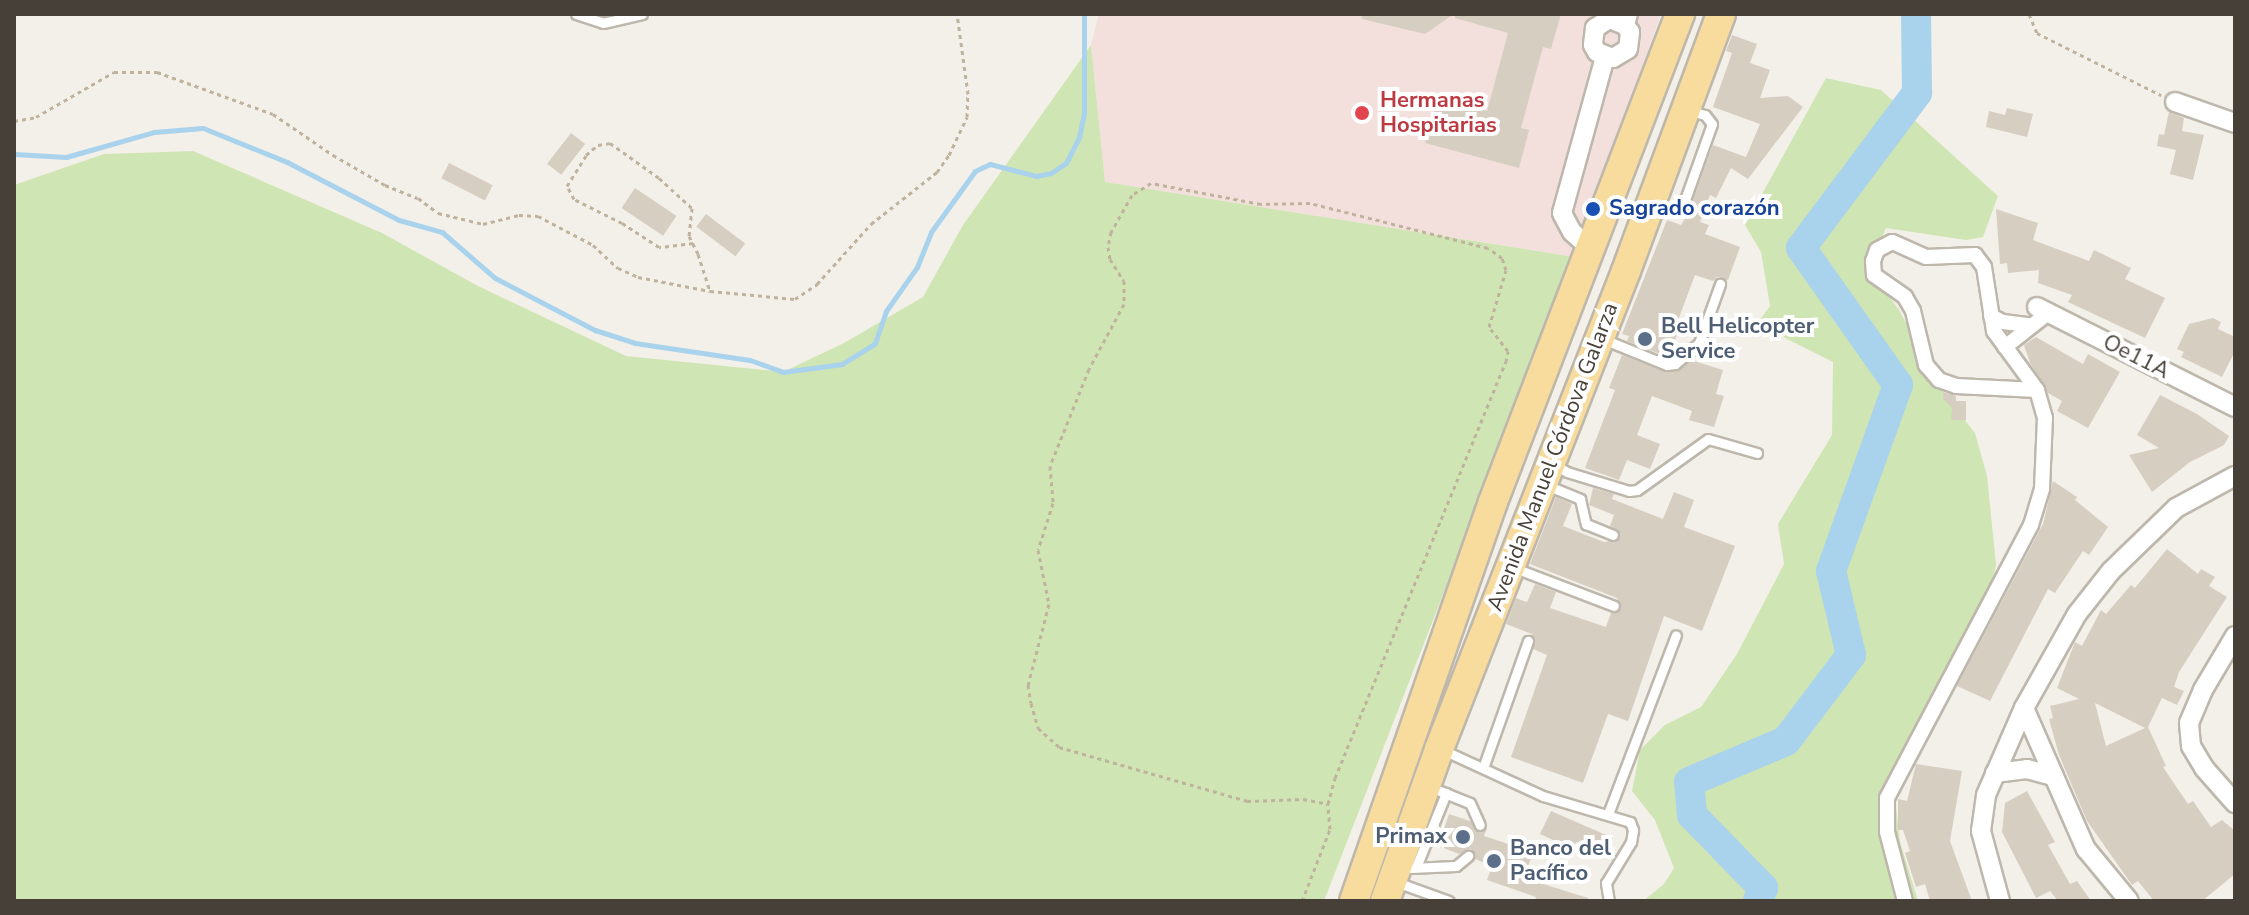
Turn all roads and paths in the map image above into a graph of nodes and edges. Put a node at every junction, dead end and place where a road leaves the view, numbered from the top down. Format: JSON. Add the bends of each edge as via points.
{"nodes":[{"id":1,"x":576,"y":14,"type":"edge"},
{"id":2,"x":642,"y":14,"type":"edge"},
{"id":3,"x":957,"y":14,"type":"edge"},
{"id":4,"x":1680,"y":14,"type":"edge"},
{"id":5,"x":1721,"y":14,"type":"edge"},
{"id":6,"x":2029,"y":14,"type":"edge"},
{"id":7,"x":1627,"y":19,"type":"edge"},
{"id":8,"x":1605,"y":57,"type":"junction"},
{"id":9,"x":2175,"y":102,"type":"joint"},
{"id":10,"x":1687,"y":110,"type":"junction"},
{"id":11,"x":14,"y":121,"type":"edge"},
{"id":12,"x":2235,"y":123,"type":"edge"},
{"id":13,"x":1681,"y":211,"type":"dead end"},
{"id":14,"x":693,"y":243,"type":"junction"},
{"id":15,"x":1591,"y":249,"type":"junction"},
{"id":16,"x":1626,"y":271,"type":"junction"},
{"id":17,"x":1720,"y":284,"type":"dead end"},
{"id":18,"x":710,"y":291,"type":"junction"},
{"id":19,"x":2043,"y":310,"type":"joint"},
{"id":20,"x":1991,"y":316,"type":"junction"},
{"id":21,"x":2029,"y":325,"type":"junction"},
{"id":22,"x":1599,"y":337,"type":"junction"},
{"id":23,"x":2005,"y":347,"type":"junction"},
{"id":24,"x":2037,"y":390,"type":"junction"},
{"id":25,"x":2235,"y":407,"type":"edge"},
{"id":26,"x":1757,"y":453,"type":"dead end"},
{"id":27,"x":1547,"y":473,"type":"junction"},
{"id":28,"x":2235,"y":476,"type":"edge"},
{"id":29,"x":1613,"y":535,"type":"dead end"},
{"id":30,"x":1509,"y":566,"type":"junction"},
{"id":31,"x":1614,"y":606,"type":"dead end"},
{"id":32,"x":1676,"y":635,"type":"dead end"},
{"id":33,"x":2235,"y":636,"type":"edge"},
{"id":34,"x":1528,"y":641,"type":"dead end"},
{"id":35,"x":2024,"y":708,"type":"junction"},
{"id":36,"x":1439,"y":749,"type":"junction"},
{"id":37,"x":1483,"y":768,"type":"junction"},
{"id":38,"x":1995,"y":773,"type":"junction"},
{"id":39,"x":2054,"y":776,"type":"junction"},
{"id":40,"x":1436,"y":789,"type":"junction"},
{"id":41,"x":2235,"y":803,"type":"edge"},
{"id":42,"x":1328,"y":804,"type":"junction"},
{"id":43,"x":1608,"y":814,"type":"junction"},
{"id":44,"x":1480,"y":825,"type":"dead end"},
{"id":45,"x":1468,"y":856,"type":"dead end"},
{"id":46,"x":1397,"y":880,"type":"edge"},
{"id":47,"x":1302,"y":901,"type":"edge"},
{"id":48,"x":1354,"y":901,"type":"edge"},
{"id":49,"x":1449,"y":901,"type":"edge"},
{"id":50,"x":1609,"y":901,"type":"edge"},
{"id":51,"x":1905,"y":901,"type":"edge"},
{"id":52,"x":2000,"y":901,"type":"edge"},
{"id":53,"x":2129,"y":901,"type":"edge"}],
"edges":[{"from":1,"to":2,"type":"lane","via":[[603,23]]},
{"from":3,"to":18,"type":"path","via":[[967,117],[937,172],[871,224],[817,284],[795,299]]},
{"from":4,"to":15,"type":"main road","name":"Avenida Manuel Córdova Galarza"},
{"from":5,"to":10,"type":"main road","name":"Avenida Manuel Córdova Galarza"},
{"from":6,"to":9,"type":"path","via":[[2037,33]]},
{"from":7,"to":8,"type":"street","via":[[1628,49]]},
{"from":7,"to":8,"type":"street","via":[[1609,19],[1595,28],[1593,45]]},
{"from":8,"to":15,"type":"street","via":[[1562,213],[1572,232]]},
{"from":9,"to":12,"type":"street"},
{"from":10,"to":13,"type":"lane","via":[[1705,115],[1712,124]]},
{"from":10,"to":16,"type":"main road","name":"Avenida Manuel Córdova Galarza"},
{"from":11,"to":18,"type":"path","via":[[36,117],[114,72],[157,72],[273,114],[333,155],[438,213],[483,224],[538,216],[638,277]]},
{"from":14,"to":14,"type":"path","via":[[692,208],[659,178],[610,143],[586,155],[567,186],[574,199],[659,247]]},
{"from":14,"to":18,"type":"path"},
{"from":15,"to":16,"type":"main road"},
{"from":15,"to":48,"type":"main road","name":"Avenida Manuel Córdova Galarza","via":[[1493,502]]},
{"from":16,"to":22,"type":"main road","name":"Avenida Manuel Córdova Galarza"},
{"from":17,"to":22,"type":"lane","via":[[1699,343],[1675,364]]},
{"from":19,"to":21,"type":"street"},
{"from":19,"to":25,"type":"street","name":"Oe11A"},
{"from":20,"to":21,"type":"street"},
{"from":20,"to":23,"type":"street"},
{"from":20,"to":24,"type":"street","via":[[1984,267],[1975,255],[1926,257],[1892,242],[1875,254],[1874,275],[1905,297],[1926,365],[1939,380],[1956,386]]},
{"from":21,"to":23,"type":"street"},
{"from":22,"to":27,"type":"main road","name":"Avenida Manuel Córdova Galarza"},
{"from":23,"to":24,"type":"street"},
{"from":24,"to":51,"type":"street","via":[[2045,418],[2038,507],[1887,798],[1887,832]]},
{"from":26,"to":27,"type":"lane","via":[[1708,439],[1629,491],[1567,472]]},
{"from":27,"to":29,"type":"lane","via":[[1580,499],[1586,524]]},
{"from":27,"to":30,"type":"main road","name":"Avenida Manuel Córdova Galarza"},
{"from":28,"to":35,"type":"street","via":[[2176,508],[2111,571],[2077,614]]},
{"from":30,"to":31,"type":"lane"},
{"from":30,"to":36,"type":"main road","name":"Avenida Manuel Córdova Galarza"},
{"from":32,"to":43,"type":"lane"},
{"from":33,"to":41,"type":"street","via":[[2189,723],[2191,746]]},
{"from":34,"to":37,"type":"lane"},
{"from":35,"to":38,"type":"street"},
{"from":35,"to":39,"type":"street"},
{"from":36,"to":37,"type":"lane"},
{"from":36,"to":40,"type":"main road","name":"Avenida Manuel Córdova Galarza"},
{"from":37,"to":43,"type":"lane","via":[[1543,796]]},
{"from":38,"to":39,"type":"street","via":[[2027,769]]},
{"from":38,"to":52,"type":"street","via":[[1981,831]]},
{"from":39,"to":53,"type":"street","via":[[2086,849]]},
{"from":40,"to":44,"type":"lane","via":[[1470,803]]},
{"from":40,"to":46,"type":"main road","name":"Avenida Manuel Córdova Galarza"},
{"from":42,"to":42,"type":"path","via":[[1349,739],[1506,362],[1508,351],[1489,327],[1506,270],[1502,258],[1488,248],[1310,203],[1261,204],[1151,183],[1132,195],[1111,232],[1110,259],[1124,281],[1124,304],[1089,369],[1050,466],[1053,503],[1038,550],[1049,604],[1028,685],[1038,728],[1059,747],[1247,801],[1303,799]]},
{"from":42,"to":47,"type":"path","via":[[1330,829]]},
{"from":43,"to":50,"type":"lane","via":[[1630,822],[1633,830],[1606,883]]},
{"from":45,"to":46,"type":"lane","via":[[1456,866]]},
{"from":46,"to":49,"type":"lane"}]}
